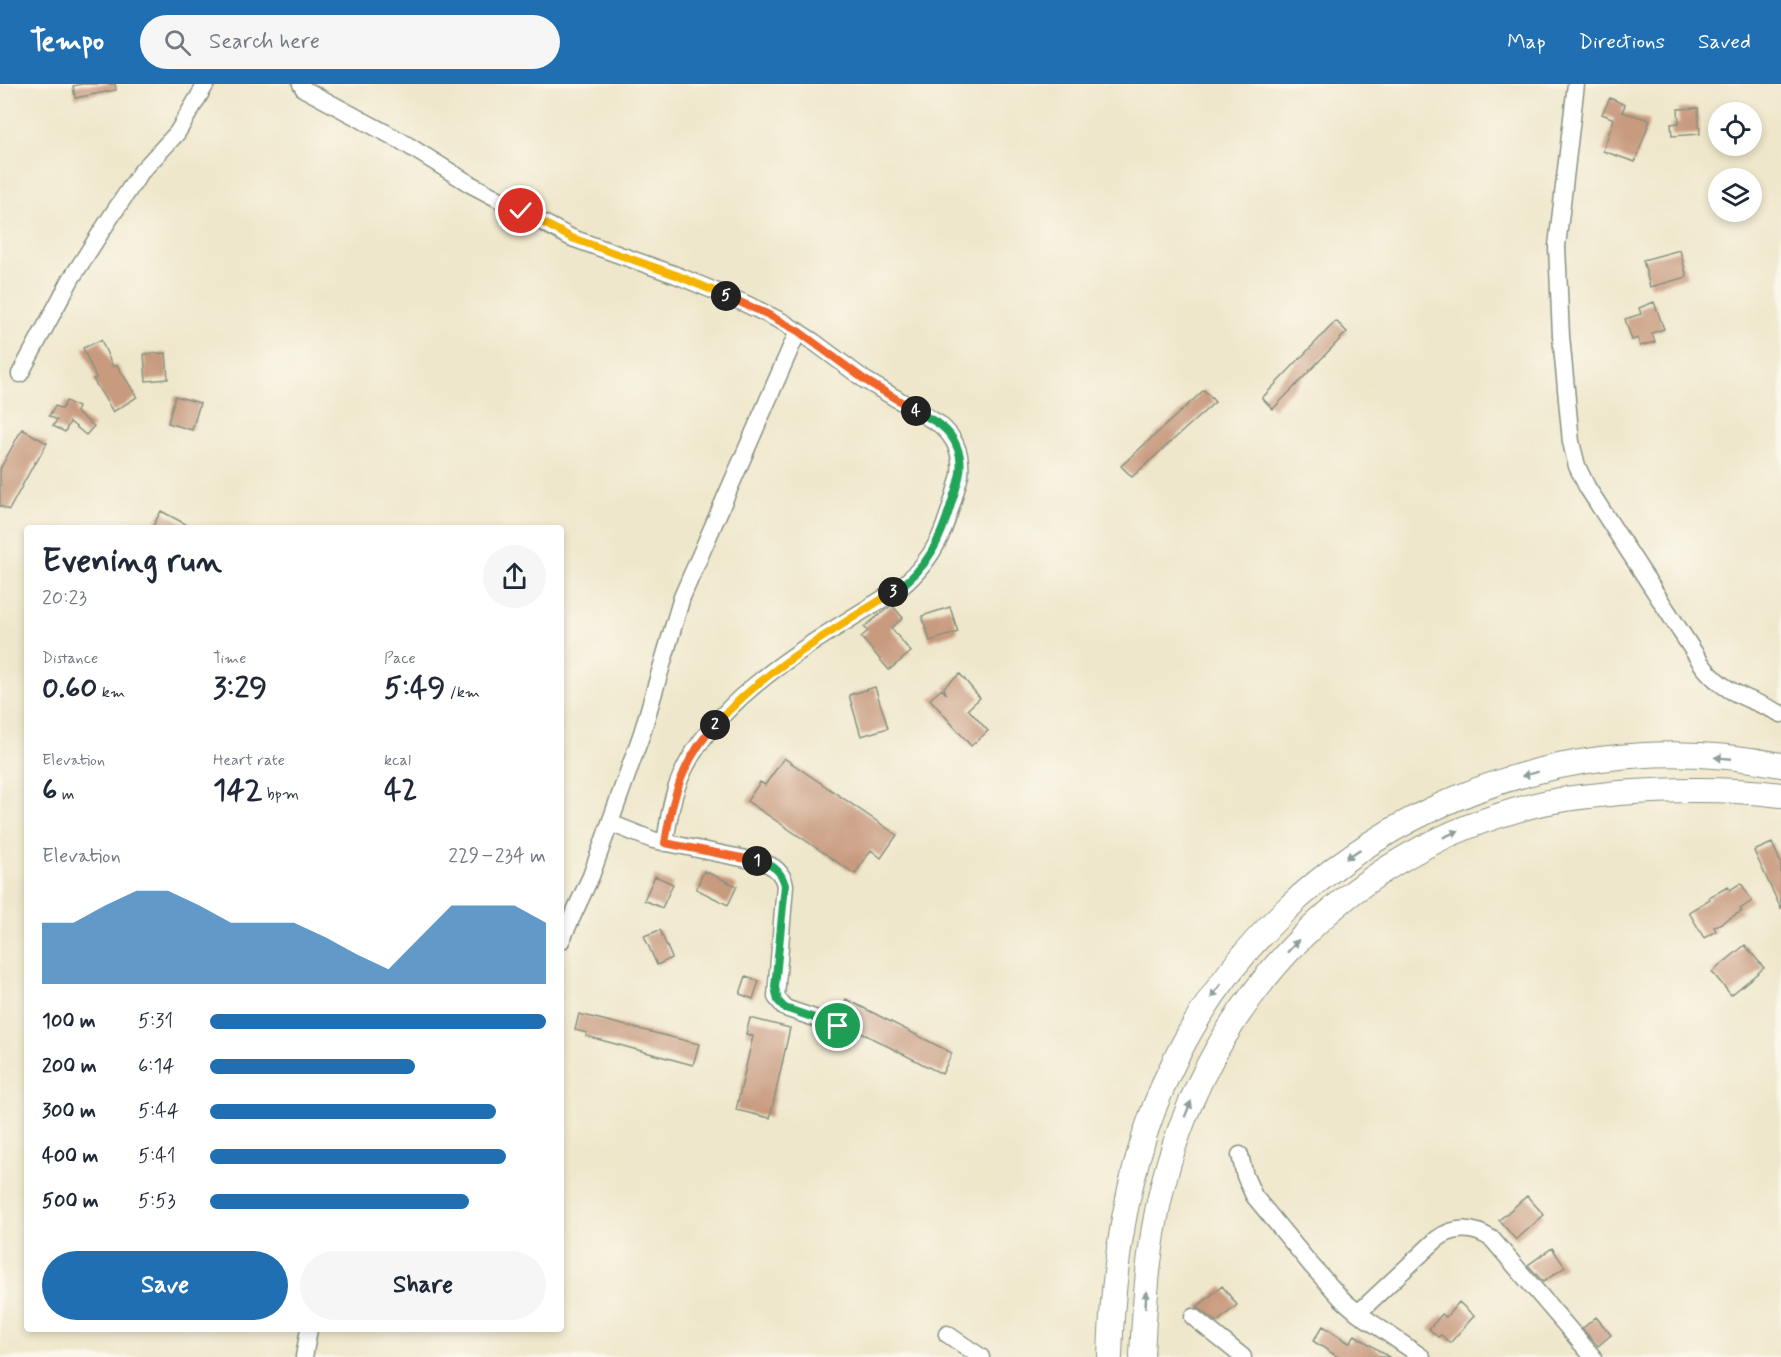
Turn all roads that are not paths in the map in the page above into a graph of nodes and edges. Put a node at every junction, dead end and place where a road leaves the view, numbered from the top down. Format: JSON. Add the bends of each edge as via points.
{"nodes":[{"id":1,"x":206,"y":84,"type":"edge"},
{"id":2,"x":301,"y":84,"type":"edge"},
{"id":3,"x":1576,"y":84,"type":"edge"},
{"id":4,"x":798,"y":331,"type":"junction"},
{"id":5,"x":20,"y":374,"type":"dead end"},
{"id":6,"x":1781,"y":714,"type":"edge"},
{"id":7,"x":1781,"y":765,"type":"edge"},
{"id":8,"x":1781,"y":795,"type":"edge"},
{"id":9,"x":610,"y":823,"type":"junction"},
{"id":10,"x":665,"y":843,"type":"junction"},
{"id":11,"x":564,"y":934,"type":"edge"},
{"id":12,"x":838,"y":1026,"type":"dead end"},
{"id":13,"x":1240,"y":1155,"type":"dead end"},
{"id":14,"x":1358,"y":1313,"type":"junction"},
{"id":15,"x":1193,"y":1317,"type":"dead end"},
{"id":16,"x":308,"y":1332,"type":"edge"},
{"id":17,"x":947,"y":1334,"type":"dead end"},
{"id":18,"x":304,"y":1357,"type":"edge"},
{"id":19,"x":981,"y":1357,"type":"edge"},
{"id":20,"x":1110,"y":1357,"type":"edge"},
{"id":21,"x":1142,"y":1357,"type":"edge"},
{"id":22,"x":1243,"y":1357,"type":"edge"},
{"id":23,"x":1422,"y":1357,"type":"edge"},
{"id":24,"x":1593,"y":1357,"type":"edge"}],
"edges":[{"from":1,"to":5,"type":"street","via":[[177,133],[141,172],[106,224],[71,279]]},
{"from":2,"to":4,"type":"street","via":[[470,184],[572,238],[725,295]]},
{"from":3,"to":6,"type":"street","via":[[1557,246],[1561,336],[1574,455],[1587,487],[1707,671],[1732,693]]},
{"from":4,"to":9,"type":"street","via":[[682,597],[642,733]]},
{"from":4,"to":10,"type":"street","via":[[865,380],[947,430],[960,456],[960,475],[943,532],[916,575],[782,664],[742,695],[711,728],[676,787]]},
{"from":7,"to":20,"type":"highway","one_way":true,"via":[[1660,755],[1598,760],[1527,774],[1463,795],[1405,822],[1351,855],[1300,894],[1230,970],[1192,1027],[1162,1088],[1139,1154],[1124,1223]]},
{"from":21,"to":8,"type":"highway","one_way":true,"via":[[1153,1228],[1169,1162],[1192,1099],[1247,1003],[1319,919],[1406,857],[1470,826],[1533,805],[1593,795],[1683,789]]},
{"from":9,"to":10,"type":"street"},
{"from":9,"to":11,"type":"street"},
{"from":10,"to":12,"type":"street","via":[[768,864],[780,872],[785,893],[776,997],[785,1008]]},
{"from":13,"to":14,"type":"street","via":[[1248,1187],[1260,1205]]},
{"from":14,"to":23,"type":"street"},
{"from":14,"to":24,"type":"street","via":[[1437,1239],[1457,1229],[1469,1229],[1492,1239]]},
{"from":15,"to":22,"type":"street"},
{"from":16,"to":18,"type":"street"},
{"from":17,"to":19,"type":"street"}]}
